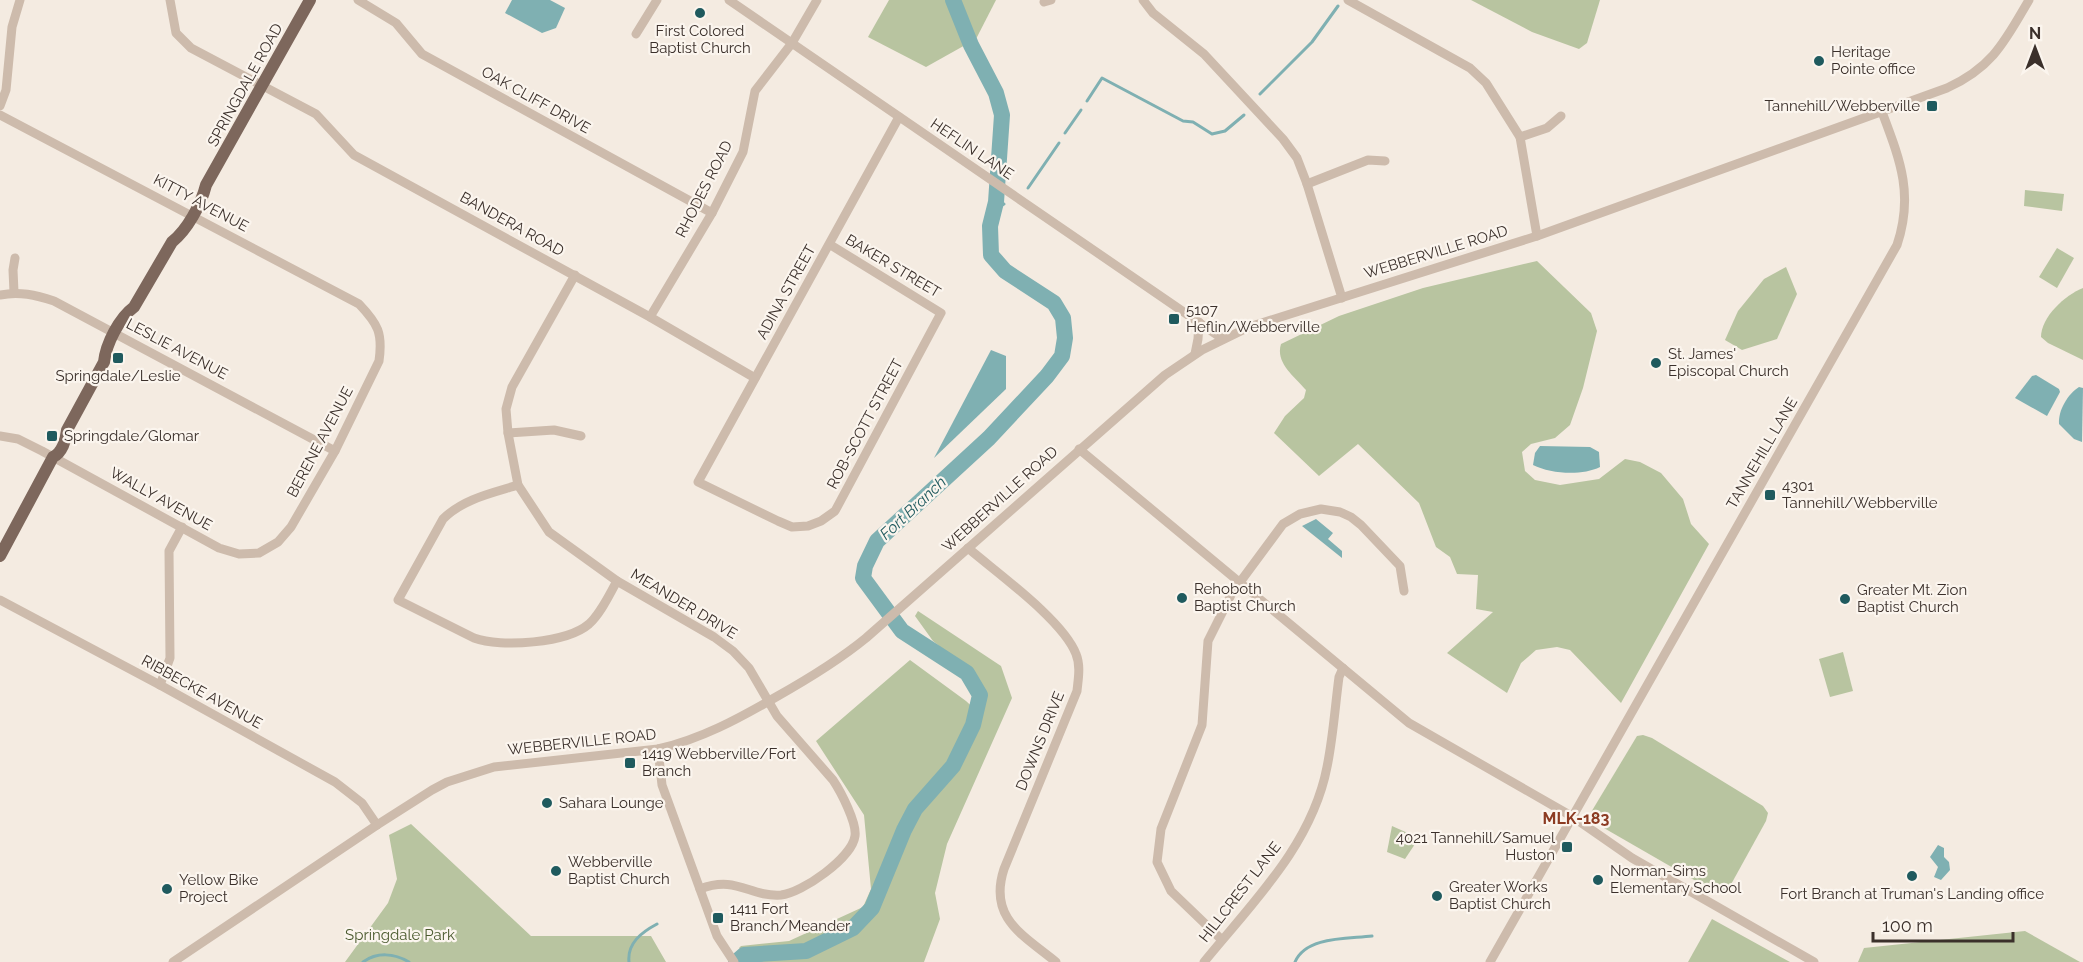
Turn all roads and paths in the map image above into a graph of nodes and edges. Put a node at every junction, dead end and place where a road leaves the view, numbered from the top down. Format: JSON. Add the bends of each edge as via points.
{"nodes":[{"id":1,"x":20,"y":0,"type":"edge"},
{"id":2,"x":170,"y":0,"type":"edge"},
{"id":3,"x":310,"y":0,"type":"edge"},
{"id":4,"x":358,"y":0,"type":"edge"},
{"id":5,"x":657,"y":0,"type":"edge"},
{"id":6,"x":729,"y":0,"type":"edge"},
{"id":7,"x":817,"y":0,"type":"edge"},
{"id":8,"x":1143,"y":0,"type":"edge"},
{"id":9,"x":1348,"y":0,"type":"edge"},
{"id":10,"x":2029,"y":0,"type":"edge"},
{"id":11,"x":636,"y":34,"type":"dead end"},
{"id":12,"x":792,"y":43,"type":"junction"},
{"id":13,"x":263,"y":85,"type":"junction"},
{"id":14,"x":0,"y":106,"type":"edge"},
{"id":15,"x":1882,"y":112,"type":"junction"},
{"id":16,"x":0,"y":115,"type":"edge"},
{"id":17,"x":1561,"y":116,"type":"dead end"},
{"id":18,"x":899,"y":117,"type":"junction"},
{"id":19,"x":1520,"y":137,"type":"junction"},
{"id":20,"x":1385,"y":161,"type":"dead end"},
{"id":21,"x":1307,"y":184,"type":"junction"},
{"id":22,"x":712,"y":213,"type":"junction"},
{"id":23,"x":189,"y":214,"type":"junction"},
{"id":24,"x":1537,"y":236,"type":"junction"},
{"id":25,"x":829,"y":244,"type":"junction"},
{"id":26,"x":15,"y":258,"type":"dead end"},
{"id":27,"x":575,"y":275,"type":"junction"},
{"id":28,"x":14,"y":292,"type":"junction"},
{"id":29,"x":0,"y":295,"type":"edge"},
{"id":30,"x":1342,"y":298,"type":"junction"},
{"id":31,"x":941,"y":313,"type":"joint"},
{"id":32,"x":650,"y":317,"type":"junction"},
{"id":33,"x":1199,"y":322,"type":"junction"},
{"id":34,"x":379,"y":329,"type":"joint"},
{"id":35,"x":119,"y":334,"type":"junction"},
{"id":36,"x":1223,"y":339,"type":"junction"},
{"id":37,"x":1195,"y":354,"type":"junction"},
{"id":38,"x":755,"y":378,"type":"junction"},
{"id":39,"x":508,"y":433,"type":"junction"},
{"id":40,"x":0,"y":436,"type":"edge"},
{"id":41,"x":581,"y":436,"type":"dead end"},
{"id":42,"x":1079,"y":449,"type":"junction"},
{"id":43,"x":334,"y":451,"type":"junction"},
{"id":44,"x":52,"y":457,"type":"junction"},
{"id":45,"x":698,"y":482,"type":"joint"},
{"id":46,"x":518,"y":485,"type":"junction"},
{"id":47,"x":182,"y":527,"type":"junction"},
{"id":48,"x":968,"y":548,"type":"junction"},
{"id":49,"x":259,"y":553,"type":"joint"},
{"id":50,"x":0,"y":556,"type":"edge"},
{"id":51,"x":617,"y":581,"type":"junction"},
{"id":52,"x":1238,"y":582,"type":"junction"},
{"id":53,"x":1404,"y":591,"type":"dead end"},
{"id":54,"x":0,"y":600,"type":"edge"},
{"id":55,"x":1342,"y":668,"type":"junction"},
{"id":56,"x":160,"y":685,"type":"junction"},
{"id":57,"x":767,"y":702,"type":"junction"},
{"id":58,"x":658,"y":749,"type":"junction"},
{"id":59,"x":1573,"y":817,"type":"junction"},
{"id":60,"x":377,"y":825,"type":"junction"},
{"id":61,"x":700,"y":889,"type":"junction"},
{"id":62,"x":1222,"y":940,"type":"junction"},
{"id":63,"x":173,"y":962,"type":"edge"},
{"id":64,"x":734,"y":962,"type":"edge"},
{"id":65,"x":1056,"y":962,"type":"edge"},
{"id":66,"x":1204,"y":962,"type":"edge"},
{"id":67,"x":1490,"y":962,"type":"edge"},
{"id":68,"x":1814,"y":962,"type":"edge"}],
"edges":[{"from":1,"to":14,"type":"street"},
{"from":2,"to":13,"type":"street","name":"BANDERA ROAD","via":[[176,33],[191,48]]},
{"from":3,"to":13,"type":"main road","name":"SPRINGDALE ROAD"},
{"from":4,"to":22,"type":"street","name":"OAK CLIFF DRIVE","via":[[396,23],[422,54]]},
{"from":5,"to":11,"type":"street"},
{"from":6,"to":12,"type":"street","name":"HEFLIN LANE"},
{"from":7,"to":12,"type":"street","name":"RHODES ROAD"},
{"from":8,"to":21,"type":"street","via":[[1153,14],[1204,54],[1283,139]]},
{"from":9,"to":19,"type":"street","via":[[1481,76]]},
{"from":10,"to":15,"type":"street","via":[[2001,47],[1979,70],[1947,88]]},
{"from":12,"to":18,"type":"street","name":"HEFLIN LANE"},
{"from":12,"to":22,"type":"street","name":"RHODES ROAD","via":[[755,91],[743,152]]},
{"from":13,"to":23,"type":"main road","name":"SPRINGDALE ROAD","via":[[203,196]]},
{"from":13,"to":27,"type":"street","name":"BANDERA ROAD","via":[[316,114],[354,155]]},
{"from":15,"to":24,"type":"street","name":"WEBBERVILLE ROAD"},
{"from":15,"to":59,"type":"street","name":"TANNEHILL LANE","via":[[1905,184],[1905,209],[1897,245]]},
{"from":16,"to":23,"type":"street","name":"KITTY AVENUE"},
{"from":17,"to":19,"type":"street","via":[[1547,128]]},
{"from":18,"to":25,"type":"street","name":"ADINA STREET"},
{"from":18,"to":33,"type":"street","name":"HEFLIN LANE"},
{"from":19,"to":24,"type":"street"},
{"from":20,"to":21,"type":"street","via":[[1368,160]]},
{"from":21,"to":30,"type":"street"},
{"from":22,"to":32,"type":"street","name":"RHODES ROAD"},
{"from":23,"to":34,"type":"street","name":"KITTY AVENUE","via":[[359,304]]},
{"from":23,"to":35,"type":"main road","name":"SPRINGDALE ROAD"},
{"from":24,"to":30,"type":"street","name":"WEBBERVILLE ROAD"},
{"from":25,"to":31,"type":"street","name":"BAKER STREET"},
{"from":25,"to":38,"type":"street","name":"ADINA STREET"},
{"from":26,"to":28,"type":"street"},
{"from":27,"to":32,"type":"street","name":"BANDERA ROAD"},
{"from":27,"to":39,"type":"street","name":"MEANDER DRIVE","via":[[512,387],[506,409]]},
{"from":28,"to":29,"type":"street","name":"LESLIE AVENUE"},
{"from":28,"to":35,"type":"street","name":"LESLIE AVENUE","via":[[54,301]]},
{"from":30,"to":36,"type":"street","name":"WEBBERVILLE ROAD","via":[[1277,317]]},
{"from":31,"to":45,"type":"street","name":"ROB-SCOTT STREET","via":[[843,498],[835,511],[821,521],[792,527]]},
{"from":32,"to":38,"type":"street","name":"BANDERA ROAD"},
{"from":33,"to":36,"type":"street","name":"HEFLIN LANE"},
{"from":33,"to":37,"type":"street"},
{"from":34,"to":43,"type":"street","name":"BERENE AVENUE","via":[[379,361]]},
{"from":35,"to":43,"type":"street","name":"LESLIE AVENUE"},
{"from":35,"to":44,"type":"main road","name":"SPRINGDALE ROAD","via":[[111,356],[67,430],[59,436]]},
{"from":36,"to":37,"type":"street","name":"WEBBERVILLE ROAD"},
{"from":37,"to":42,"type":"street","name":"WEBBERVILLE ROAD"},
{"from":38,"to":45,"type":"street","name":"ADINA STREET"},
{"from":39,"to":41,"type":"street","via":[[554,430]]},
{"from":39,"to":46,"type":"street","name":"MEANDER DRIVE"},
{"from":40,"to":44,"type":"street","name":"WALLY AVENUE","via":[[18,439]]},
{"from":42,"to":48,"type":"street","name":"WEBBERVILLE ROAD"},
{"from":42,"to":52,"type":"street"},
{"from":43,"to":49,"type":"street","name":"BERENE AVENUE","via":[[291,527],[278,542]]},
{"from":44,"to":47,"type":"street","name":"WALLY AVENUE"},
{"from":44,"to":50,"type":"main road","name":"SPRINGDALE ROAD"},
{"from":46,"to":51,"type":"street","name":"MEANDER DRIVE","via":[[549,532]]},
{"from":46,"to":51,"type":"street","via":[[453,509],[443,519],[398,600],[483,642],[505,644],[565,637],[581,630],[595,618]]},
{"from":47,"to":49,"type":"street","name":"WALLY AVENUE","via":[[219,548],[239,554]]},
{"from":47,"to":56,"type":"street","via":[[169,551],[170,658]]},
{"from":48,"to":57,"type":"street","name":"WEBBERVILLE ROAD","via":[[843,657]]},
{"from":48,"to":65,"type":"street","name":"DOWNS DRIVE","via":[[1056,623],[1076,655],[1077,691],[999,888],[1001,907],[1011,924]]},
{"from":51,"to":57,"type":"street","name":"MEANDER DRIVE","via":[[724,643],[749,668]]},
{"from":52,"to":53,"type":"street","via":[[1283,525],[1300,514],[1321,509],[1340,512],[1361,525],[1400,566]]},
{"from":52,"to":55,"type":"street"},
{"from":52,"to":62,"type":"street","via":[[1208,642],[1202,725],[1161,829],[1157,862],[1171,891]]},
{"from":54,"to":56,"type":"street","name":"RIBBECKE AVENUE"},
{"from":55,"to":59,"type":"street","via":[[1419,729]]},
{"from":55,"to":62,"type":"street","name":"HILLCREST LANE","via":[[1327,768],[1310,821],[1283,865]]},
{"from":56,"to":60,"type":"street","name":"RIBBECKE AVENUE","via":[[346,789]]},
{"from":57,"to":58,"type":"street","name":"WEBBERVILLE ROAD","via":[[714,731]]},
{"from":57,"to":61,"type":"street","name":"MEANDER DRIVE","via":[[828,772],[855,830],[854,842],[825,873],[791,893],[773,894],[725,883]]},
{"from":58,"to":60,"type":"street","name":"WEBBERVILLE ROAD","via":[[478,771],[432,790]]},
{"from":58,"to":61,"type":"street","via":[[663,785]]},
{"from":59,"to":67,"type":"street","name":"TANNEHILL LANE"},
{"from":59,"to":68,"type":"street","via":[[1632,858]]},
{"from":60,"to":63,"type":"street","name":"WEBBERVILLE ROAD"},
{"from":61,"to":64,"type":"street","via":[[722,945]]},
{"from":62,"to":66,"type":"street","name":"HILLCREST LANE"}]}
